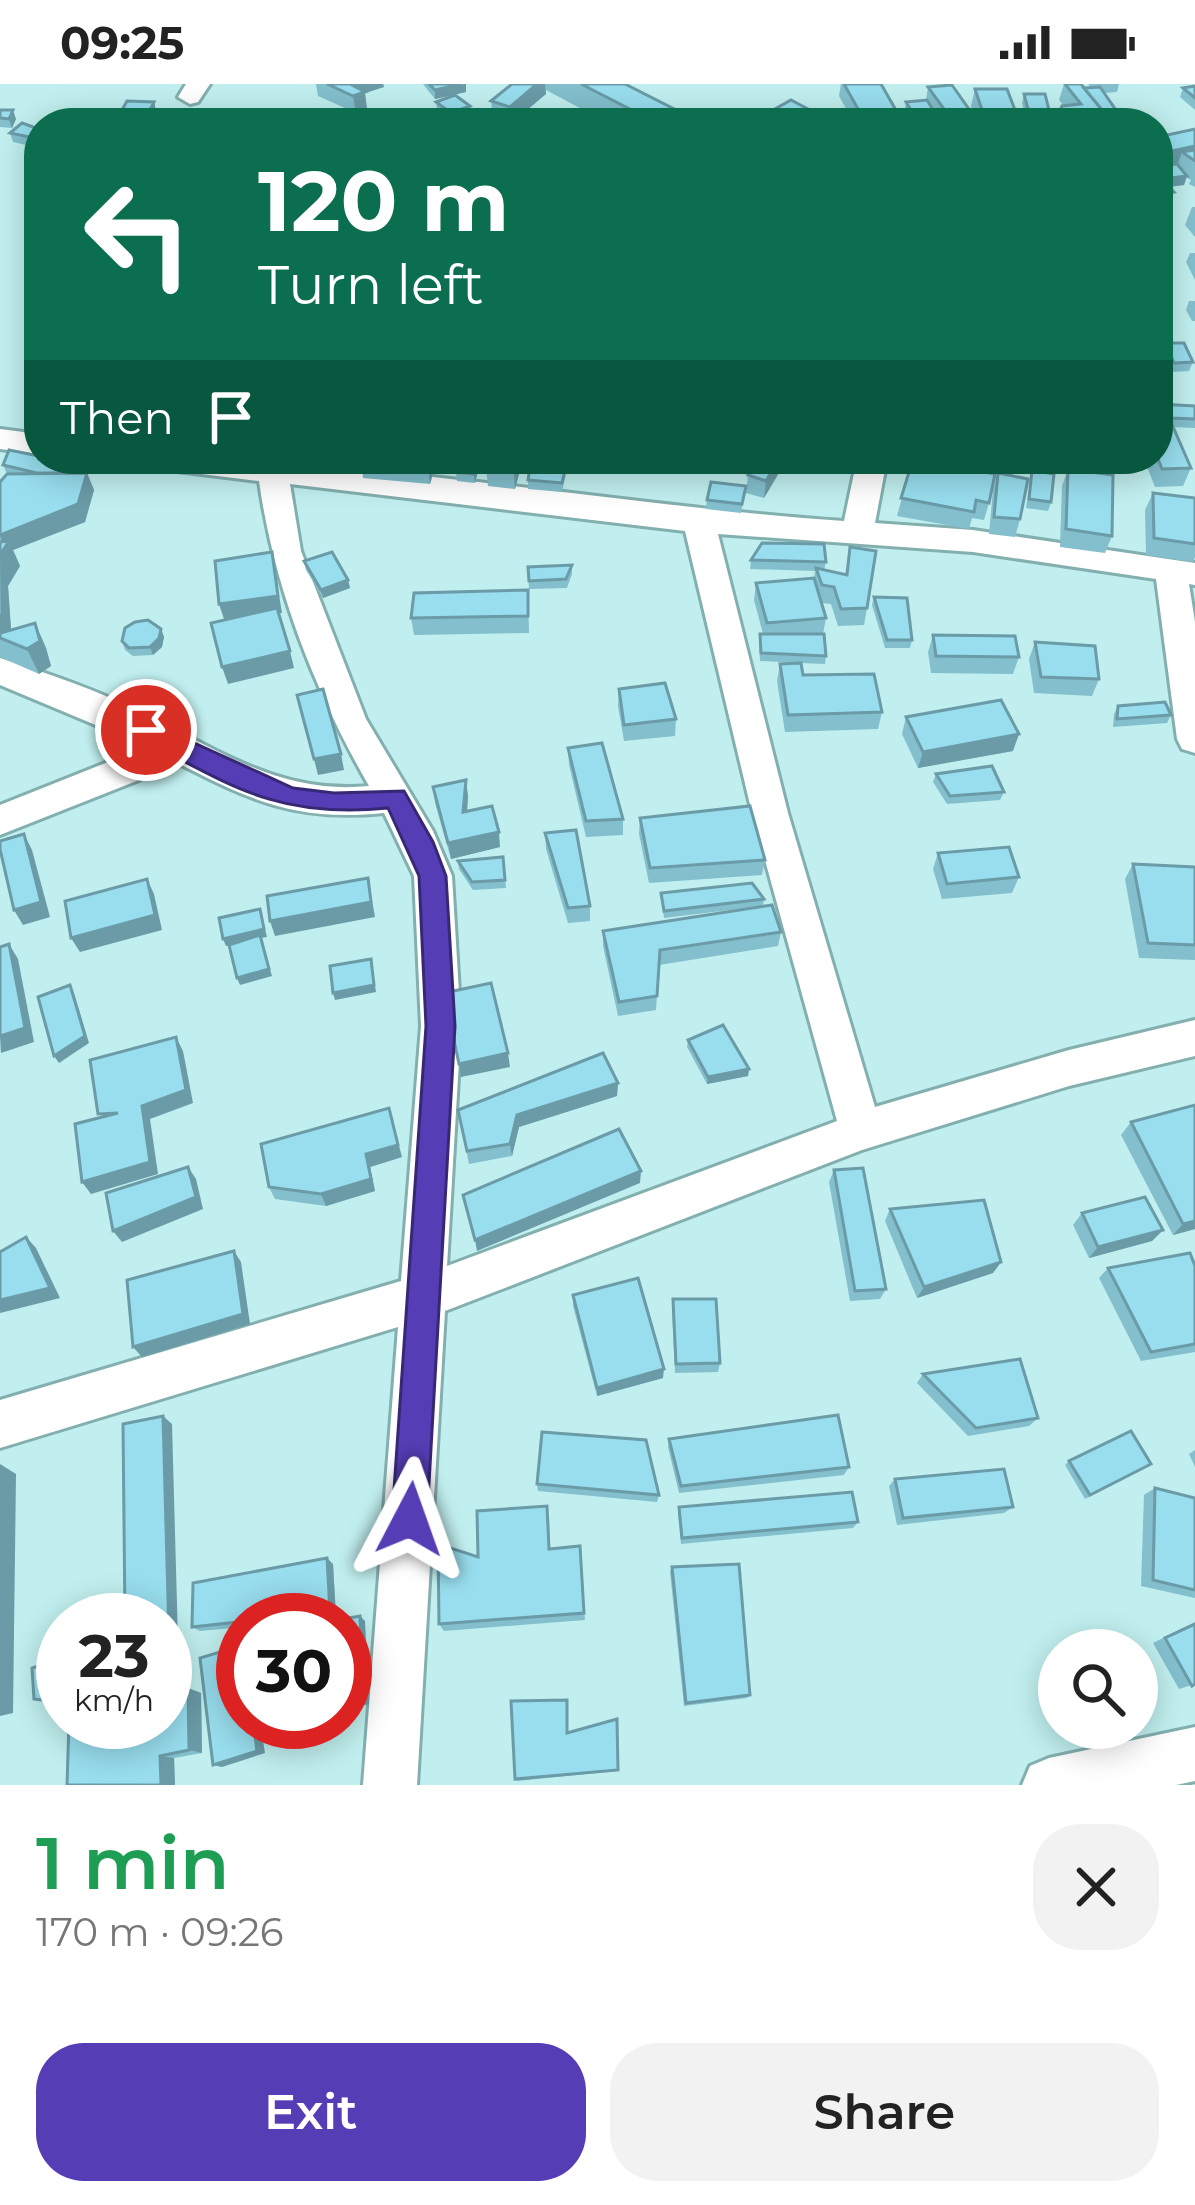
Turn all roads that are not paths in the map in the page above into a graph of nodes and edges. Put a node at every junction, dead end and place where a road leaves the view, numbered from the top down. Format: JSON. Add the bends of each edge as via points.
{"nodes":[{"id":1,"x":273,"y":474,"type":"edge"},
{"id":2,"x":282,"y":474,"type":"edge"},
{"id":3,"x":869,"y":474,"type":"edge"},
{"id":4,"x":699,"y":522,"type":"junction"},
{"id":5,"x":859,"y":532,"type":"junction"},
{"id":6,"x":1183,"y":573,"type":"edge"},
{"id":7,"x":0,"y":671,"type":"edge"},
{"id":8,"x":1195,"y":739,"type":"edge"},
{"id":9,"x":171,"y":743,"type":"junction"},
{"id":10,"x":394,"y":798,"type":"junction"},
{"id":11,"x":0,"y":820,"type":"edge"},
{"id":12,"x":1195,"y":1038,"type":"edge"},
{"id":13,"x":861,"y":1131,"type":"junction"},
{"id":14,"x":426,"y":1296,"type":"junction"},
{"id":15,"x":0,"y":1424,"type":"edge"},
{"id":16,"x":1195,"y":1754,"type":"edge"},
{"id":17,"x":390,"y":1785,"type":"edge"},
{"id":18,"x":1048,"y":1785,"type":"edge"}],
"edges":[{"from":1,"to":10,"type":"street","via":[[285,551],[349,721]]},
{"from":2,"to":4,"type":"street"},
{"from":3,"to":5,"type":"street"},
{"from":4,"to":5,"type":"street"},
{"from":4,"to":13,"type":"street","via":[[770,813]]},
{"from":5,"to":6,"type":"street"},
{"from":6,"to":8,"type":"street"},
{"from":7,"to":9,"type":"street"},
{"from":9,"to":10,"type":"street","via":[[291,798]]},
{"from":9,"to":11,"type":"street","via":[[126,770]]},
{"from":10,"to":14,"type":"street","via":[[433,876],[441,1026]]},
{"from":12,"to":13,"type":"street"},
{"from":13,"to":14,"type":"street"},
{"from":14,"to":15,"type":"street"},
{"from":14,"to":17,"type":"street"},
{"from":16,"to":18,"type":"street"}]}
